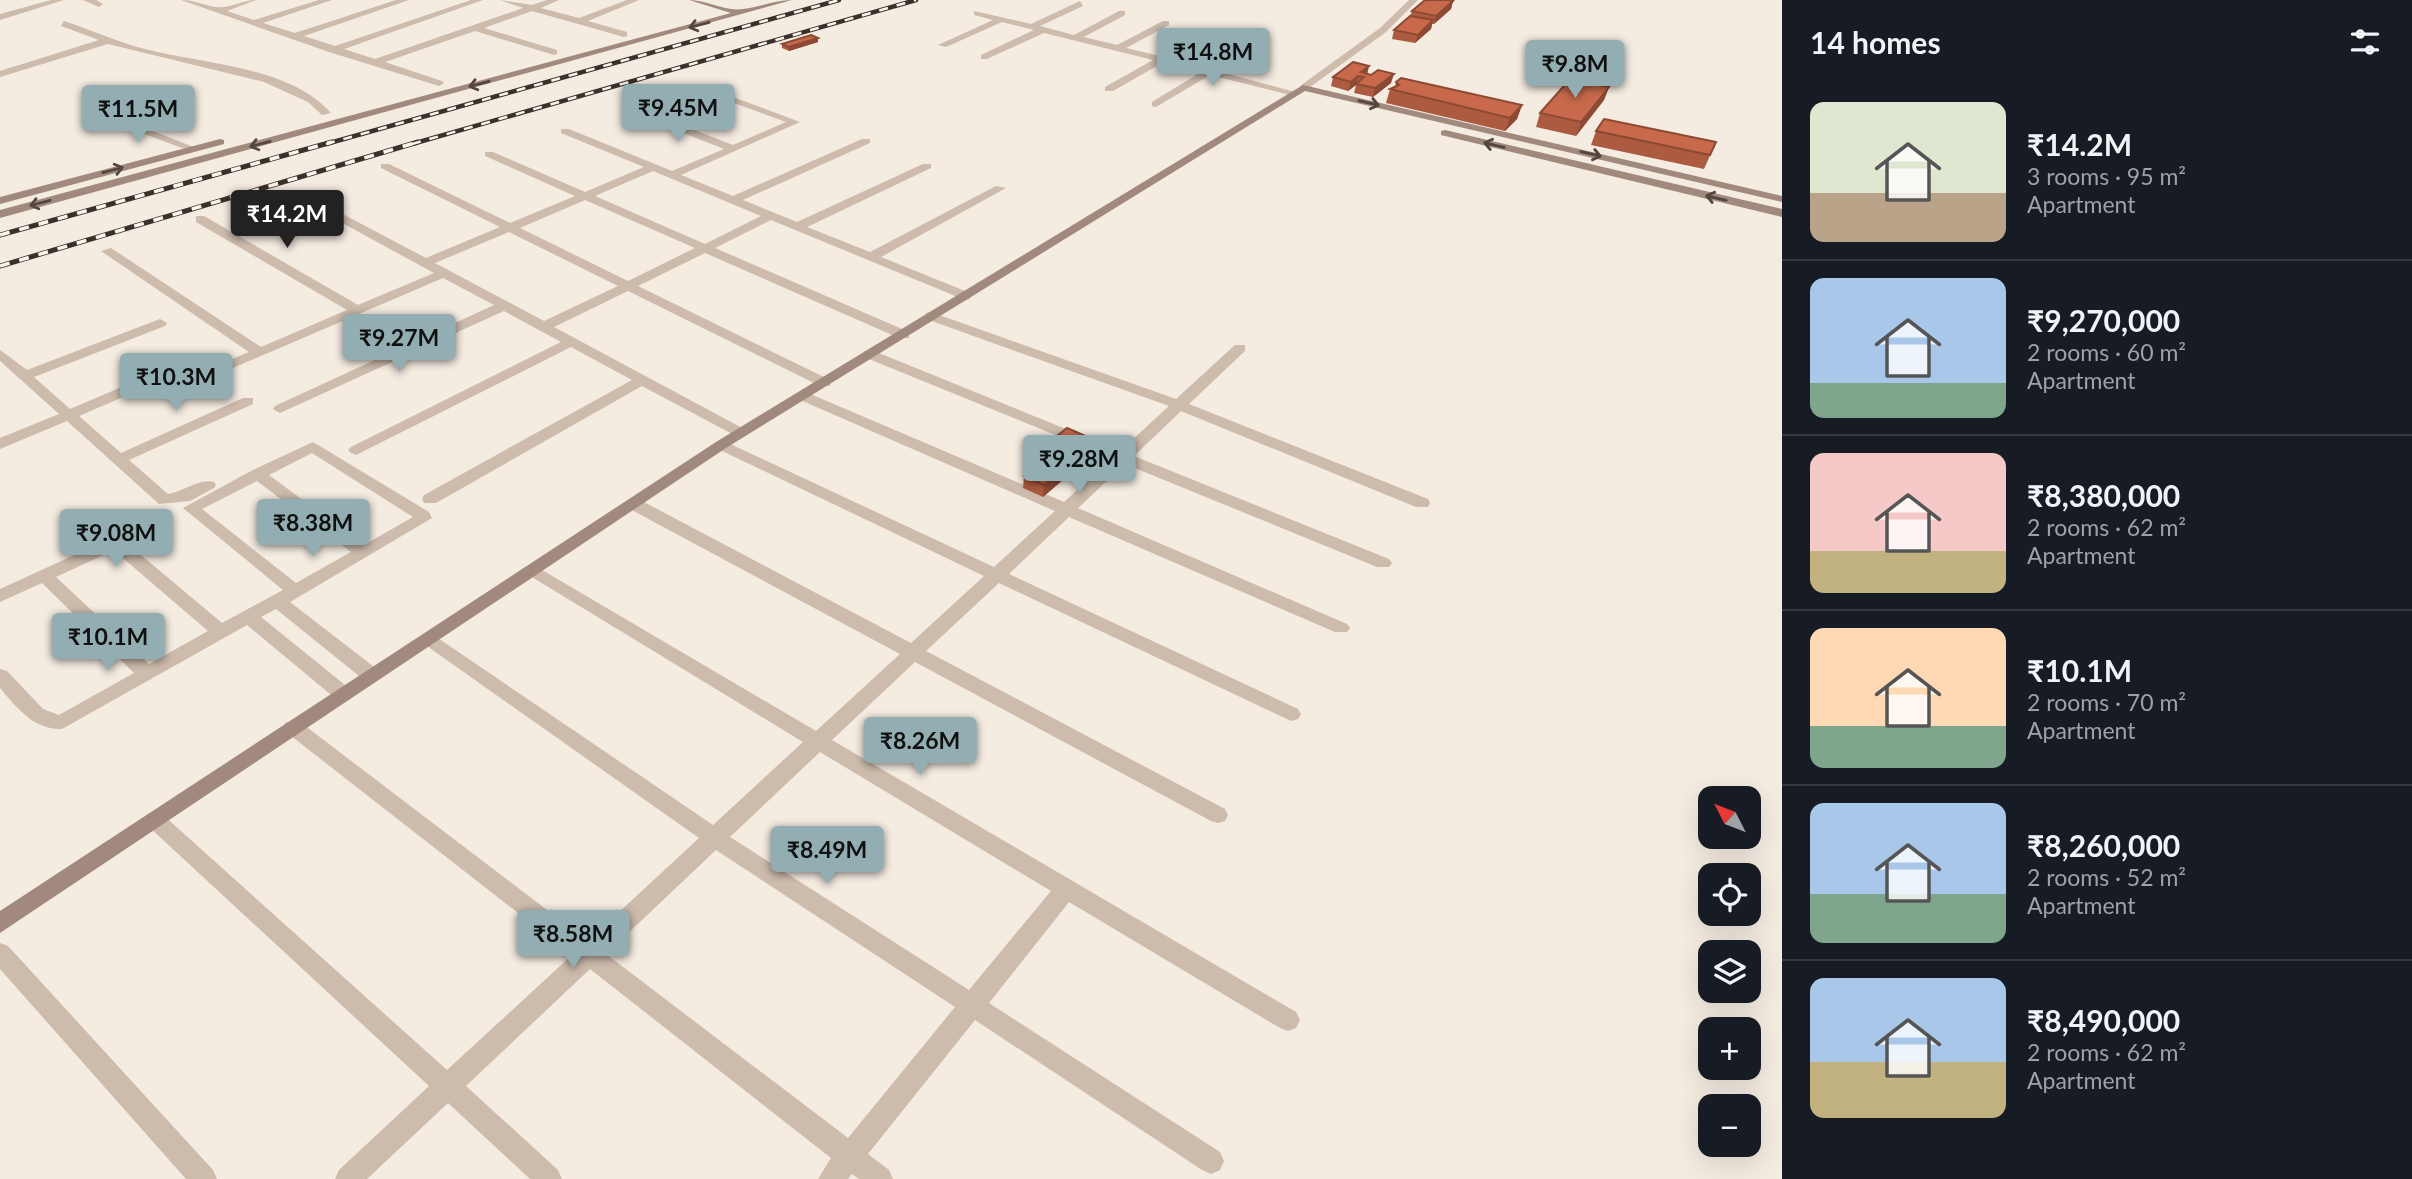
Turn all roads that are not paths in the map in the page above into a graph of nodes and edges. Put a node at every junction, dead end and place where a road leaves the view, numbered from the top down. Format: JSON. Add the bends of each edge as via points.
{"nodes":[{"id":1,"x":60,"y":0,"type":"edge"},
{"id":2,"x":87,"y":0,"type":"edge"},
{"id":3,"x":186,"y":0,"type":"edge"},
{"id":4,"x":252,"y":0,"type":"edge"},
{"id":5,"x":328,"y":0,"type":"edge"},
{"id":6,"x":405,"y":0,"type":"edge"},
{"id":7,"x":479,"y":0,"type":"edge"},
{"id":8,"x":504,"y":0,"type":"edge"},
{"id":9,"x":555,"y":0,"type":"edge"},
{"id":10,"x":635,"y":0,"type":"edge"},
{"id":11,"x":693,"y":0,"type":"edge"},
{"id":12,"x":750,"y":0,"type":"edge"},
{"id":13,"x":789,"y":0,"type":"edge"},
{"id":14,"x":1414,"y":0,"type":"edge"},
{"id":15,"x":99,"y":4,"type":"dead end"},
{"id":16,"x":1080,"y":4,"type":"dead end"},
{"id":17,"x":532,"y":8,"type":"junction"},
{"id":18,"x":720,"y":8,"type":"junction"},
{"id":19,"x":218,"y":11,"type":"junction"},
{"id":20,"x":15,"y":13,"type":"junction"},
{"id":21,"x":742,"y":13,"type":"junction"},
{"id":22,"x":977,"y":13,"type":"dead end"},
{"id":23,"x":1122,"y":13,"type":"dead end"},
{"id":24,"x":0,"y":17,"type":"edge"},
{"id":25,"x":1002,"y":19,"type":"junction"},
{"id":26,"x":40,"y":21,"type":"dead end"},
{"id":27,"x":580,"y":21,"type":"junction"},
{"id":28,"x":253,"y":23,"type":"junction"},
{"id":29,"x":1166,"y":23,"type":"dead end"},
{"id":30,"x":64,"y":24,"type":"dead end"},
{"id":31,"x":476,"y":28,"type":"junction"},
{"id":32,"x":1037,"y":28,"type":"junction"},
{"id":33,"x":1208,"y":33,"type":"dead end"},
{"id":34,"x":624,"y":34,"type":"junction"},
{"id":35,"x":294,"y":36,"type":"junction"},
{"id":36,"x":1075,"y":38,"type":"junction"},
{"id":37,"x":110,"y":40,"type":"junction"},
{"id":38,"x":1254,"y":44,"type":"dead end"},
{"id":39,"x":943,"y":46,"type":"dead end"},
{"id":40,"x":1117,"y":49,"type":"junction"},
{"id":41,"x":332,"y":50,"type":"junction"},
{"id":42,"x":555,"y":52,"type":"junction"},
{"id":43,"x":984,"y":57,"type":"dead end"},
{"id":44,"x":1161,"y":60,"type":"junction"},
{"id":45,"x":373,"y":63,"type":"junction"},
{"id":46,"x":1209,"y":72,"type":"junction"},
{"id":47,"x":0,"y":74,"type":"edge"},
{"id":48,"x":439,"y":83,"type":"junction"},
{"id":49,"x":701,"y":88,"type":"dead end"},
{"id":50,"x":1109,"y":89,"type":"dead end"},
{"id":51,"x":1295,"y":92,"type":"junction"},
{"id":52,"x":1156,"y":104,"type":"dead end"},
{"id":53,"x":634,"y":110,"type":"dead end"},
{"id":54,"x":92,"y":111,"type":"dead end"},
{"id":55,"x":327,"y":113,"type":"junction"},
{"id":56,"x":565,"y":131,"type":"dead end"},
{"id":57,"x":866,"y":141,"type":"dead end"},
{"id":58,"x":194,"y":149,"type":"junction"},
{"id":59,"x":734,"y":149,"type":"junction"},
{"id":60,"x":489,"y":154,"type":"dead end"},
{"id":61,"x":141,"y":163,"type":"junction"},
{"id":62,"x":385,"y":166,"type":"dead end"},
{"id":63,"x":927,"y":166,"type":"dead end"},
{"id":64,"x":654,"y":167,"type":"junction"},
{"id":65,"x":151,"y":173,"type":"junction"},
{"id":66,"x":672,"y":175,"type":"junction"},
{"id":67,"x":1000,"y":188,"type":"dead end"},
{"id":68,"x":293,"y":192,"type":"dead end"},
{"id":69,"x":586,"y":196,"type":"junction"},
{"id":70,"x":1782,"y":199,"type":"edge"},
{"id":71,"x":734,"y":200,"type":"junction"},
{"id":72,"x":0,"y":201,"type":"edge"},
{"id":73,"x":1782,"y":213,"type":"edge"},
{"id":74,"x":0,"y":214,"type":"edge"},
{"id":75,"x":771,"y":216,"type":"junction"},
{"id":76,"x":200,"y":219,"type":"dead end"},
{"id":77,"x":797,"y":227,"type":"junction"},
{"id":78,"x":510,"y":228,"type":"junction"},
{"id":79,"x":706,"y":248,"type":"junction"},
{"id":80,"x":107,"y":251,"type":"dead end"},
{"id":81,"x":871,"y":257,"type":"junction"},
{"id":82,"x":423,"y":264,"type":"junction"},
{"id":83,"x":442,"y":274,"type":"junction"},
{"id":84,"x":628,"y":286,"type":"junction"},
{"id":85,"x":965,"y":296,"type":"junction"},
{"id":86,"x":503,"y":306,"type":"junction"},
{"id":87,"x":357,"y":310,"type":"junction"},
{"id":88,"x":931,"y":316,"type":"junction"},
{"id":89,"x":160,"y":323,"type":"dead end"},
{"id":90,"x":543,"y":327,"type":"junction"},
{"id":91,"x":904,"y":335,"type":"junction"},
{"id":92,"x":571,"y":342,"type":"junction"},
{"id":93,"x":1240,"y":348,"type":"dead end"},
{"id":94,"x":259,"y":352,"type":"junction"},
{"id":95,"x":0,"y":354,"type":"edge"},
{"id":96,"x":869,"y":354,"type":"junction"},
{"id":97,"x":197,"y":360,"type":"dead end"},
{"id":98,"x":220,"y":369,"type":"dead end"},
{"id":99,"x":24,"y":376,"type":"junction"},
{"id":100,"x":642,"y":380,"type":"junction"},
{"id":101,"x":825,"y":383,"type":"junction"},
{"id":102,"x":803,"y":396,"type":"junction"},
{"id":103,"x":248,"y":401,"type":"dead end"},
{"id":104,"x":1179,"y":405,"type":"junction"},
{"id":105,"x":280,"y":409,"type":"dead end"},
{"id":106,"x":68,"y":415,"type":"junction"},
{"id":107,"x":741,"y":433,"type":"junction"},
{"id":108,"x":304,"y":439,"type":"dead end"},
{"id":109,"x":0,"y":444,"type":"edge"},
{"id":110,"x":721,"y":445,"type":"junction"},
{"id":111,"x":356,"y":450,"type":"dead end"},
{"id":112,"x":1123,"y":457,"type":"junction"},
{"id":113,"x":119,"y":459,"type":"junction"},
{"id":114,"x":257,"y":474,"type":"junction"},
{"id":115,"x":430,"y":499,"type":"dead end"},
{"id":116,"x":1422,"y":503,"type":"dead end"},
{"id":117,"x":634,"y":504,"type":"junction"},
{"id":118,"x":1066,"y":510,"type":"junction"},
{"id":119,"x":363,"y":552,"type":"junction"},
{"id":120,"x":1382,"y":563,"type":"dead end"},
{"id":121,"x":531,"y":571,"type":"junction"},
{"id":122,"x":44,"y":575,"type":"junction"},
{"id":123,"x":996,"y":575,"type":"junction"},
{"id":124,"x":295,"y":591,"type":"junction"},
{"id":125,"x":0,"y":596,"type":"edge"},
{"id":126,"x":277,"y":601,"type":"junction"},
{"id":127,"x":249,"y":617,"type":"junction"},
{"id":128,"x":1341,"y":628,"type":"dead end"},
{"id":129,"x":221,"y":632,"type":"junction"},
{"id":130,"x":426,"y":639,"type":"junction"},
{"id":131,"x":913,"y":653,"type":"junction"},
{"id":132,"x":147,"y":674,"type":"junction"},
{"id":133,"x":371,"y":675,"type":"junction"},
{"id":134,"x":0,"y":676,"type":"edge"},
{"id":135,"x":343,"y":694,"type":"junction"},
{"id":136,"x":1291,"y":714,"type":"dead end"},
{"id":137,"x":293,"y":727,"type":"junction"},
{"id":138,"x":817,"y":741,"type":"junction"},
{"id":139,"x":1218,"y":815,"type":"dead end"},
{"id":140,"x":155,"y":820,"type":"junction"},
{"id":141,"x":714,"y":837,"type":"junction"},
{"id":142,"x":1067,"y":888,"type":"junction"},
{"id":143,"x":0,"y":923,"type":"edge"},
{"id":144,"x":0,"y":953,"type":"edge"},
{"id":145,"x":588,"y":954,"type":"junction"},
{"id":146,"x":970,"y":1006,"type":"junction"},
{"id":147,"x":1288,"y":1020,"type":"dead end"},
{"id":148,"x":447,"y":1086,"type":"junction"},
{"id":149,"x":850,"y":1156,"type":"junction"},
{"id":150,"x":1211,"y":1161,"type":"dead end"},
{"id":151,"x":204,"y":1179,"type":"edge"},
{"id":152,"x":348,"y":1179,"type":"edge"},
{"id":153,"x":549,"y":1179,"type":"edge"},
{"id":154,"x":831,"y":1179,"type":"edge"},
{"id":155,"x":880,"y":1179,"type":"edge"}],
"edges":[{"from":1,"to":20,"type":"street"},
{"from":2,"to":15,"type":"street"},
{"from":3,"to":19,"type":"street"},
{"from":4,"to":19,"type":"street"},
{"from":5,"to":28,"type":"street"},
{"from":6,"to":35,"type":"street"},
{"from":7,"to":41,"type":"street"},
{"from":8,"to":17,"type":"street"},
{"from":9,"to":17,"type":"street"},
{"from":10,"to":27,"type":"street"},
{"from":11,"to":18,"type":"street"},
{"from":12,"to":18,"type":"street"},
{"from":13,"to":21,"type":"street"},
{"from":14,"to":51,"type":"street","via":[[1383,30]]},
{"from":16,"to":32,"type":"street"},
{"from":17,"to":27,"type":"street"},
{"from":17,"to":31,"type":"street"},
{"from":18,"to":21,"type":"street"},
{"from":18,"to":34,"type":"street"},
{"from":19,"to":28,"type":"street"},
{"from":20,"to":24,"type":"street"},
{"from":20,"to":26,"type":"street"},
{"from":21,"to":65,"type":"street","one_way":true},
{"from":22,"to":25,"type":"street"},
{"from":23,"to":36,"type":"street"},
{"from":25,"to":32,"type":"street"},
{"from":25,"to":39,"type":"street"},
{"from":27,"to":34,"type":"street"},
{"from":28,"to":35,"type":"street"},
{"from":29,"to":40,"type":"street"},
{"from":30,"to":37,"type":"street"},
{"from":31,"to":42,"type":"street"},
{"from":31,"to":45,"type":"street"},
{"from":32,"to":36,"type":"street"},
{"from":32,"to":43,"type":"street"},
{"from":33,"to":44,"type":"street"},
{"from":34,"to":42,"type":"street"},
{"from":35,"to":41,"type":"street"},
{"from":36,"to":40,"type":"street"},
{"from":37,"to":47,"type":"street"},
{"from":37,"to":55,"type":"street","via":[[151,54],[236,70],[310,98]]},
{"from":38,"to":46,"type":"street"},
{"from":40,"to":44,"type":"street"},
{"from":41,"to":45,"type":"street"},
{"from":42,"to":48,"type":"street"},
{"from":44,"to":46,"type":"street"},
{"from":44,"to":50,"type":"street"},
{"from":45,"to":48,"type":"street"},
{"from":46,"to":51,"type":"street"},
{"from":46,"to":52,"type":"street"},
{"from":48,"to":55,"type":"street"},
{"from":49,"to":59,"type":"street","via":[[794,120]]},
{"from":51,"to":70,"type":"street","one_way":true},
{"from":73,"to":51,"type":"street","one_way":true},
{"from":51,"to":85,"type":"street"},
{"from":53,"to":59,"type":"street"},
{"from":54,"to":58,"type":"street"},
{"from":55,"to":58,"type":"street"},
{"from":56,"to":64,"type":"street"},
{"from":57,"to":71,"type":"street"},
{"from":58,"to":61,"type":"street"},
{"from":59,"to":66,"type":"street"},
{"from":60,"to":69,"type":"street"},
{"from":61,"to":65,"type":"street"},
{"from":72,"to":61,"type":"street","one_way":true},
{"from":62,"to":78,"type":"street"},
{"from":63,"to":77,"type":"street"},
{"from":64,"to":66,"type":"street"},
{"from":64,"to":69,"type":"street"},
{"from":65,"to":74,"type":"street","one_way":true},
{"from":66,"to":71,"type":"street"},
{"from":67,"to":81,"type":"street"},
{"from":68,"to":82,"type":"street"},
{"from":69,"to":78,"type":"street"},
{"from":69,"to":79,"type":"street"},
{"from":71,"to":75,"type":"street"},
{"from":75,"to":77,"type":"street"},
{"from":75,"to":79,"type":"street"},
{"from":76,"to":87,"type":"street"},
{"from":77,"to":81,"type":"street"},
{"from":78,"to":82,"type":"street"},
{"from":78,"to":84,"type":"street"},
{"from":79,"to":84,"type":"street"},
{"from":79,"to":91,"type":"street"},
{"from":80,"to":94,"type":"street"},
{"from":81,"to":85,"type":"street"},
{"from":82,"to":83,"type":"street"},
{"from":83,"to":86,"type":"street"},
{"from":83,"to":87,"type":"street"},
{"from":84,"to":90,"type":"street"},
{"from":84,"to":101,"type":"street"},
{"from":85,"to":88,"type":"street"},
{"from":86,"to":90,"type":"street"},
{"from":86,"to":105,"type":"street"},
{"from":87,"to":94,"type":"street"},
{"from":88,"to":91,"type":"street"},
{"from":88,"to":104,"type":"street"},
{"from":89,"to":99,"type":"street"},
{"from":90,"to":92,"type":"street"},
{"from":91,"to":96,"type":"street"},
{"from":92,"to":100,"type":"street"},
{"from":92,"to":111,"type":"street"},
{"from":93,"to":104,"type":"street"},
{"from":94,"to":98,"type":"street"},
{"from":95,"to":99,"type":"street"},
{"from":96,"to":101,"type":"street"},
{"from":96,"to":112,"type":"street"},
{"from":97,"to":106,"type":"street"},
{"from":99,"to":106,"type":"street"},
{"from":100,"to":107,"type":"street"},
{"from":100,"to":115,"type":"street"},
{"from":101,"to":102,"type":"street"},
{"from":102,"to":107,"type":"street"},
{"from":102,"to":118,"type":"street"},
{"from":103,"to":113,"type":"street"},
{"from":104,"to":112,"type":"street"},
{"from":104,"to":116,"type":"street"},
{"from":106,"to":109,"type":"street"},
{"from":106,"to":113,"type":"street"},
{"from":107,"to":110,"type":"street"},
{"from":108,"to":113,"type":"street","via":[[173,500],[158,495]]},
{"from":110,"to":117,"type":"street"},
{"from":110,"to":123,"type":"street"},
{"from":112,"to":118,"type":"street"},
{"from":112,"to":120,"type":"street"},
{"from":114,"to":119,"type":"street"},
{"from":114,"to":119,"type":"street","via":[[319,448],[423,516]]},
{"from":114,"to":124,"type":"street","via":[[191,511]]},
{"from":117,"to":121,"type":"street"},
{"from":117,"to":131,"type":"street"},
{"from":118,"to":123,"type":"street"},
{"from":118,"to":128,"type":"street"},
{"from":119,"to":124,"type":"street"},
{"from":121,"to":130,"type":"street"},
{"from":121,"to":138,"type":"street"},
{"from":122,"to":125,"type":"street"},
{"from":122,"to":129,"type":"street","via":[[104,546],[117,546]]},
{"from":122,"to":132,"type":"street"},
{"from":123,"to":131,"type":"street"},
{"from":123,"to":136,"type":"street"},
{"from":124,"to":126,"type":"street"},
{"from":126,"to":127,"type":"street"},
{"from":126,"to":133,"type":"street"},
{"from":127,"to":129,"type":"street"},
{"from":127,"to":135,"type":"street"},
{"from":129,"to":132,"type":"street"},
{"from":130,"to":133,"type":"street"},
{"from":130,"to":141,"type":"street"},
{"from":131,"to":138,"type":"street"},
{"from":131,"to":139,"type":"street"},
{"from":132,"to":134,"type":"street","via":[[57,724],[42,719]]},
{"from":133,"to":135,"type":"street"},
{"from":135,"to":137,"type":"street"},
{"from":137,"to":140,"type":"street"},
{"from":137,"to":145,"type":"street"},
{"from":138,"to":141,"type":"street"},
{"from":138,"to":142,"type":"street"},
{"from":140,"to":143,"type":"street"},
{"from":140,"to":148,"type":"street"},
{"from":141,"to":145,"type":"street"},
{"from":141,"to":146,"type":"street"},
{"from":142,"to":146,"type":"street"},
{"from":142,"to":147,"type":"street"},
{"from":144,"to":151,"type":"street"},
{"from":145,"to":148,"type":"street"},
{"from":145,"to":149,"type":"street"},
{"from":146,"to":149,"type":"street"},
{"from":146,"to":150,"type":"street"},
{"from":148,"to":152,"type":"street"},
{"from":148,"to":153,"type":"street"},
{"from":149,"to":154,"type":"street"},
{"from":149,"to":155,"type":"street"}]}
